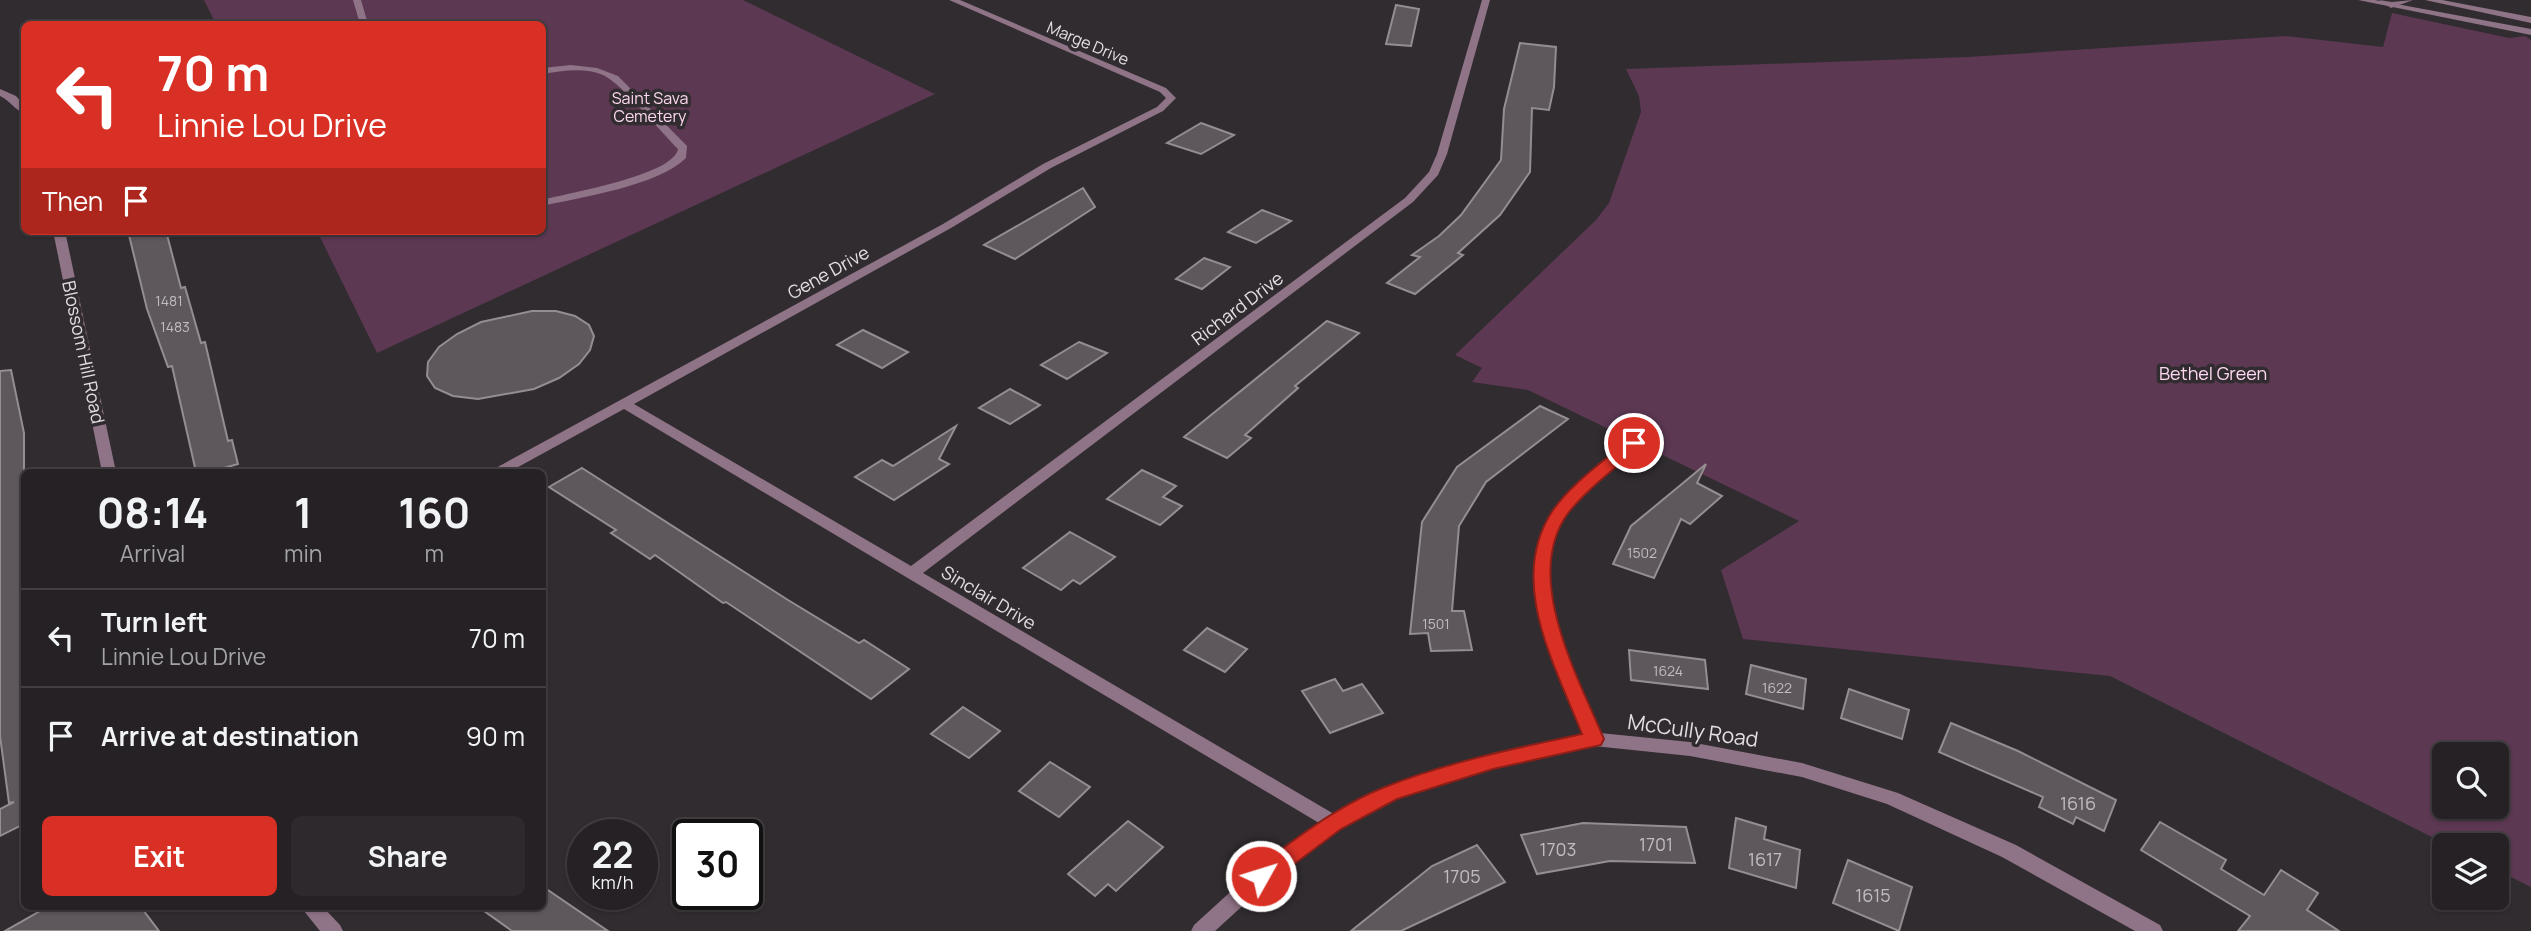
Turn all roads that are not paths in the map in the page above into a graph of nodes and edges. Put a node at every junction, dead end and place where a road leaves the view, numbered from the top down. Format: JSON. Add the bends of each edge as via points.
{"nodes":[{"id":1,"x":357,"y":0,"type":"edge"},
{"id":2,"x":953,"y":0,"type":"edge"},
{"id":3,"x":1486,"y":0,"type":"edge"},
{"id":4,"x":2362,"y":0,"type":"edge"},
{"id":5,"x":2409,"y":0,"type":"edge"},
{"id":6,"x":2429,"y":0,"type":"edge"},
{"id":7,"x":2387,"y":2,"type":"edge"},
{"id":8,"x":2510,"y":16,"type":"junction"},
{"id":9,"x":2531,"y":20,"type":"edge"},
{"id":10,"x":362,"y":21,"type":"edge"},
{"id":11,"x":2506,"y":27,"type":"junction"},
{"id":12,"x":2531,"y":32,"type":"edge"},
{"id":13,"x":546,"y":71,"type":"edge"},
{"id":14,"x":0,"y":92,"type":"edge"},
{"id":15,"x":1171,"y":98,"type":"joint"},
{"id":16,"x":21,"y":107,"type":"edge"},
{"id":17,"x":546,"y":202,"type":"edge"},
{"id":18,"x":60,"y":235,"type":"edge"},
{"id":19,"x":625,"y":404,"type":"junction"},
{"id":20,"x":1634,"y":443,"type":"dead end"},
{"id":21,"x":108,"y":469,"type":"edge"},
{"id":22,"x":505,"y":469,"type":"edge"},
{"id":23,"x":911,"y":574,"type":"junction"},
{"id":24,"x":1594,"y":739,"type":"junction"},
{"id":25,"x":1334,"y":823,"type":"junction"},
{"id":26,"x":313,"y":910,"type":"edge"},
{"id":27,"x":333,"y":931,"type":"edge"},
{"id":28,"x":1201,"y":931,"type":"edge"},
{"id":29,"x":2153,"y":931,"type":"edge"}],
"edges":[{"from":1,"to":10,"type":"street"},
{"from":2,"to":15,"type":"street","name":"Marge Drive","via":[[1163,90]]},
{"from":3,"to":23,"type":"street","name":"Richard Drive","via":[[1442,154],[1434,173],[1409,200]]},
{"from":4,"to":7,"type":"street"},
{"from":5,"to":7,"type":"street"},
{"from":6,"to":8,"type":"street"},
{"from":7,"to":11,"type":"street"},
{"from":8,"to":9,"type":"street"},
{"from":8,"to":11,"type":"street"},
{"from":11,"to":12,"type":"street"},
{"from":13,"to":17,"type":"street","via":[[586,67],[603,71],[683,148],[682,156],[659,172]]},
{"from":14,"to":16,"type":"street"},
{"from":15,"to":19,"type":"street","name":"Gene Drive","via":[[1160,109],[1047,166]]},
{"from":18,"to":21,"type":"street","name":"Blossom Hill Road"},
{"from":19,"to":22,"type":"street","name":"Gene Drive"},
{"from":19,"to":23,"type":"street","name":"Sinclair Drive"},
{"from":20,"to":24,"type":"street","via":[[1582,487],[1560,512],[1544,545],[1541,591],[1560,656]]},
{"from":23,"to":25,"type":"street","name":"Sinclair Drive"},
{"from":24,"to":25,"type":"street","name":"McCully Road","via":[[1493,761],[1390,793]]},
{"from":24,"to":29,"type":"street","name":"McCully Road","via":[[1802,770],[1892,799],[2009,851]]},
{"from":25,"to":28,"type":"street","name":"McCully Road","via":[[1278,861]]},
{"from":26,"to":27,"type":"street"}]}
